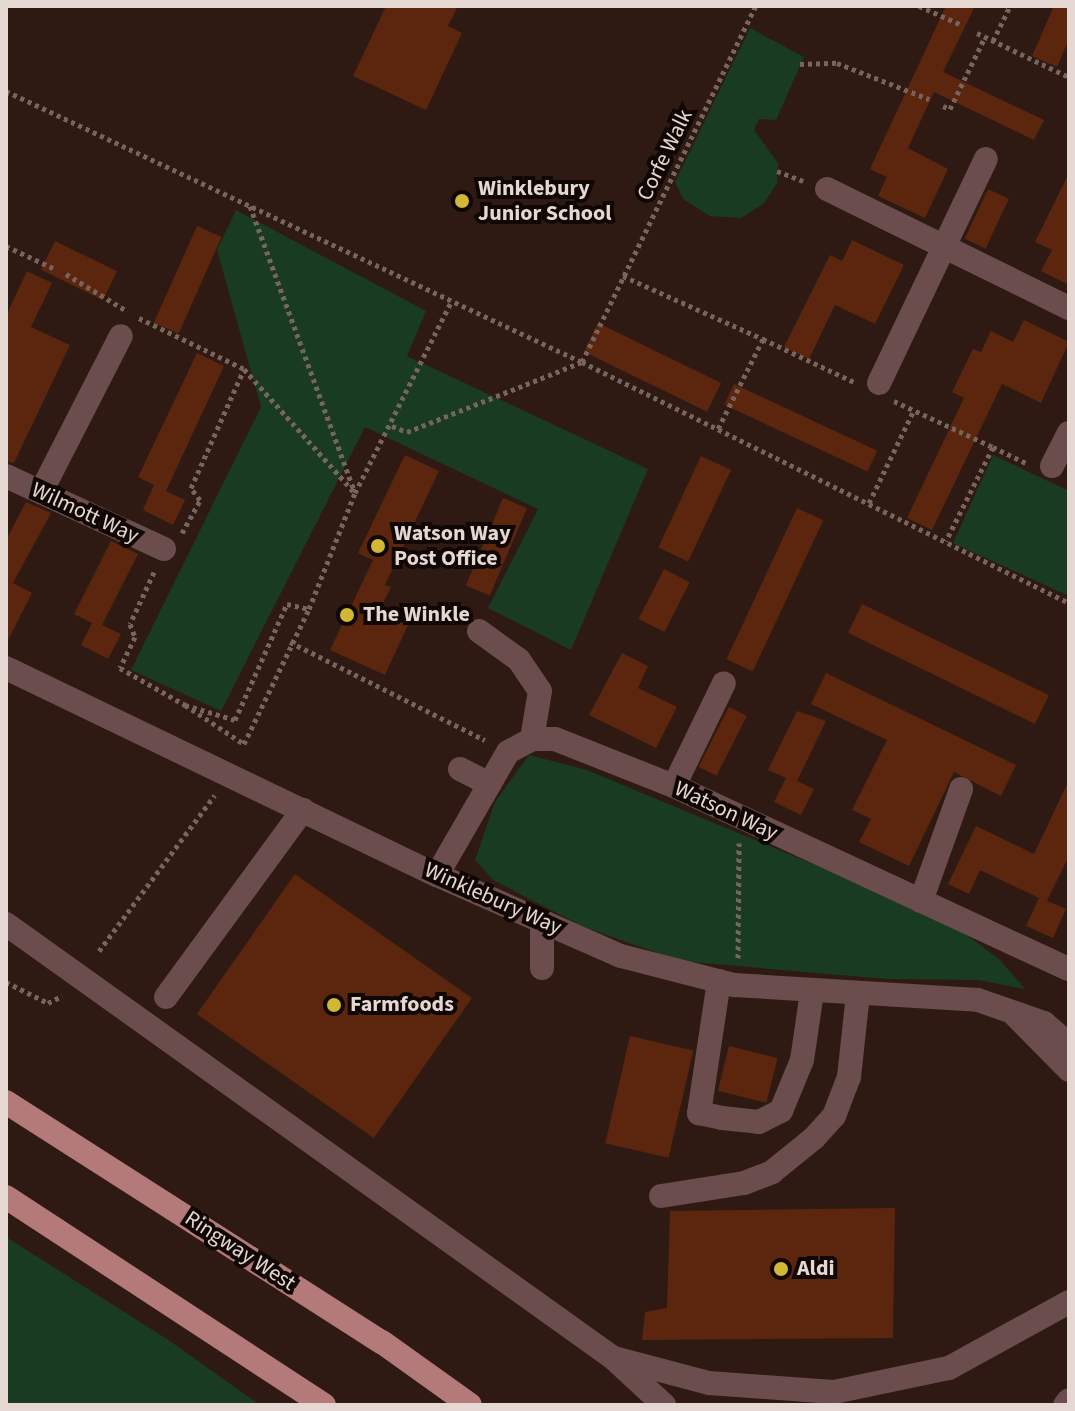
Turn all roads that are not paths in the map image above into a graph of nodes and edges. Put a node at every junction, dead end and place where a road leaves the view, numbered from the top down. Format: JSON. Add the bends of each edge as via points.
{"nodes":[{"id":1,"x":986,"y":159,"type":"dead end"},
{"id":2,"x":827,"y":189,"type":"dead end"},
{"id":3,"x":945,"y":246,"type":"junction"},
{"id":4,"x":1069,"y":308,"type":"edge"},
{"id":5,"x":121,"y":336,"type":"dead end"},
{"id":6,"x":876,"y":389,"type":"road end"},
{"id":7,"x":1069,"y":433,"type":"edge"},
{"id":8,"x":1052,"y":466,"type":"dead end"},
{"id":9,"x":6,"y":476,"type":"edge"},
{"id":10,"x":41,"y":492,"type":"junction"},
{"id":11,"x":173,"y":543,"type":"road end"},
{"id":12,"x":479,"y":631,"type":"dead end"},
{"id":13,"x":6,"y":668,"type":"edge"},
{"id":14,"x":724,"y":683,"type":"dead end"},
{"id":15,"x":532,"y":739,"type":"junction"},
{"id":16,"x":460,"y":769,"type":"dead end"},
{"id":17,"x":489,"y":784,"type":"junction"},
{"id":18,"x":674,"y":786,"type":"junction"},
{"id":19,"x":961,"y":789,"type":"dead end"},
{"id":20,"x":303,"y":810,"type":"junction"},
{"id":21,"x":437,"y":875,"type":"junction"},
{"id":22,"x":921,"y":901,"type":"junction"},
{"id":23,"x":542,"y":921,"type":"junction"},
{"id":24,"x":9,"y":925,"type":"edge"},
{"id":25,"x":542,"y":968,"type":"dead end"},
{"id":26,"x":1069,"y":969,"type":"edge"},
{"id":27,"x":719,"y":981,"type":"junction"},
{"id":28,"x":812,"y":992,"type":"junction"},
{"id":29,"x":858,"y":994,"type":"junction"},
{"id":30,"x":166,"y":997,"type":"dead end"},
{"id":31,"x":1013,"y":1013,"type":"junction"},
{"id":32,"x":1069,"y":1045,"type":"edge"},
{"id":33,"x":1069,"y":1070,"type":"edge"},
{"id":34,"x":6,"y":1102,"type":"edge"},
{"id":35,"x":661,"y":1196,"type":"dead end"},
{"id":36,"x":6,"y":1197,"type":"edge"},
{"id":37,"x":1069,"y":1302,"type":"edge"},
{"id":38,"x":612,"y":1357,"type":"junction"},
{"id":39,"x":1069,"y":1400,"type":"edge"},
{"id":40,"x":324,"y":1405,"type":"edge"},
{"id":41,"x":470,"y":1405,"type":"edge"},
{"id":42,"x":664,"y":1405,"type":"edge"},
{"id":43,"x":1065,"y":1405,"type":"edge"}],
"edges":[{"from":1,"to":3,"type":"street"},
{"from":2,"to":3,"type":"street"},
{"from":3,"to":4,"type":"street"},
{"from":3,"to":6,"type":"street"},
{"from":5,"to":10,"type":"street"},
{"from":7,"to":8,"type":"street"},
{"from":9,"to":10,"type":"street","name":"Wilmott Way"},
{"from":10,"to":11,"type":"street","name":"Wilmott Way"},
{"from":12,"to":15,"type":"street","via":[[519,660],[540,691]]},
{"from":13,"to":20,"type":"street","name":"Winklebury Way"},
{"from":14,"to":18,"type":"street"},
{"from":15,"to":17,"type":"street","via":[[508,752]]},
{"from":15,"to":18,"type":"street","name":"Watson Way","via":[[555,739]]},
{"from":16,"to":17,"type":"street"},
{"from":17,"to":21,"type":"street"},
{"from":18,"to":22,"type":"street","name":"Watson Way"},
{"from":19,"to":22,"type":"street"},
{"from":20,"to":21,"type":"street","name":"Winklebury Way"},
{"from":20,"to":30,"type":"street"},
{"from":21,"to":23,"type":"street","name":"Winklebury Way"},
{"from":22,"to":26,"type":"street","name":"Watson Way"},
{"from":23,"to":25,"type":"street"},
{"from":23,"to":27,"type":"street","name":"Winklebury Way","via":[[621,956]]},
{"from":24,"to":38,"type":"street"},
{"from":27,"to":28,"type":"street","name":"Winklebury Way"},
{"from":27,"to":28,"type":"street","via":[[699,1113],[722,1118],[759,1122],[781,1111],[802,1060]]},
{"from":28,"to":29,"type":"street","name":"Winklebury Way"},
{"from":29,"to":31,"type":"street","name":"Winklebury Way","via":[[978,1000]]},
{"from":29,"to":35,"type":"street","via":[[849,1077],[834,1116],[814,1138],[772,1172],[744,1183]]},
{"from":31,"to":32,"type":"street","name":"Winklebury Way","via":[[1044,1023]]},
{"from":31,"to":33,"type":"street","name":"Winklebury Way"},
{"from":34,"to":41,"type":"main road","name":"Ringway West","via":[[382,1342]]},
{"from":36,"to":40,"type":"main road"},
{"from":37,"to":38,"type":"street","via":[[949,1368],[834,1392],[709,1383]]},
{"from":38,"to":42,"type":"street"},
{"from":39,"to":43,"type":"street"}]}
